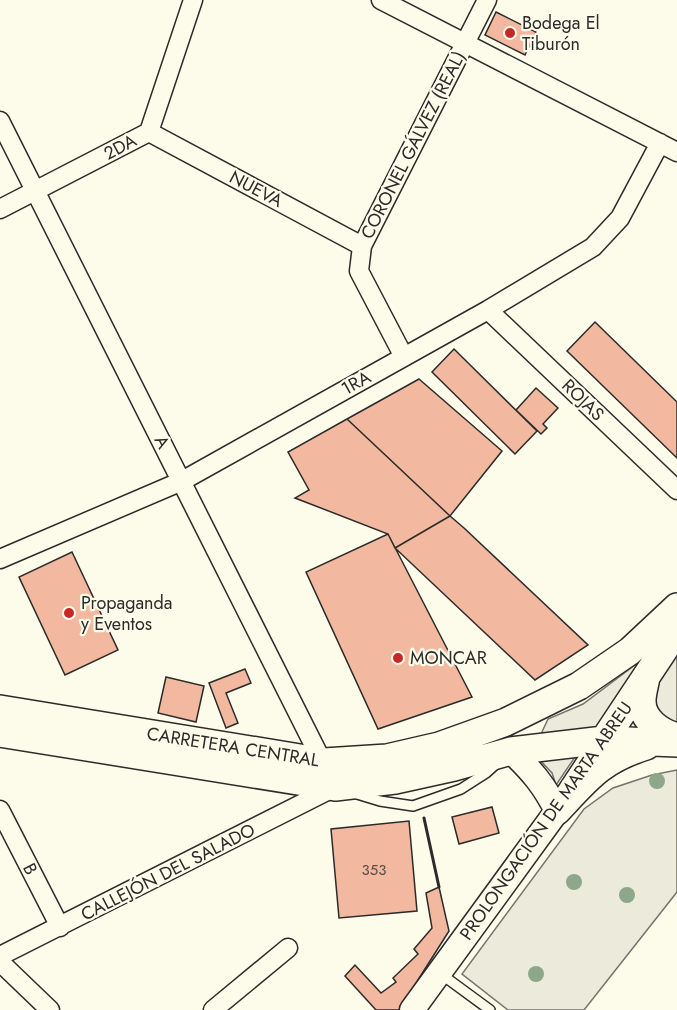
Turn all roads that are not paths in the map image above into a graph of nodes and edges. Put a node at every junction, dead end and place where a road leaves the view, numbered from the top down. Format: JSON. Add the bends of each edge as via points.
{"nodes":[{"id":1,"x":193,"y":0,"type":"edge"},
{"id":2,"x":381,"y":0,"type":"edge"},
{"id":3,"x":487,"y":0,"type":"edge"},
{"id":4,"x":465,"y":43,"type":"junction"},
{"id":5,"x":0,"y":121,"type":"edge"},
{"id":6,"x":149,"y":132,"type":"junction"},
{"id":7,"x":660,"y":143,"type":"junction"},
{"id":8,"x":677,"y":152,"type":"edge"},
{"id":9,"x":36,"y":192,"type":"junction"},
{"id":10,"x":0,"y":208,"type":"edge"},
{"id":11,"x":362,"y":246,"type":"junction"},
{"id":12,"x":488,"y":310,"type":"junction"},
{"id":13,"x":404,"y":357,"type":"junction"},
{"id":14,"x":182,"y":481,"type":"junction"},
{"id":15,"x":677,"y":490,"type":"edge"},
{"id":16,"x":0,"y":559,"type":"edge"},
{"id":17,"x":677,"y":607,"type":"edge"},
{"id":18,"x":677,"y":630,"type":"edge"},
{"id":19,"x":646,"y":676,"type":"junction"},
{"id":20,"x":0,"y":709,"type":"edge"},
{"id":21,"x":0,"y":732,"type":"edge"},
{"id":22,"x":604,"y":740,"type":"junction"},
{"id":23,"x":670,"y":741,"type":"edge"},
{"id":24,"x":511,"y":751,"type":"junction"},
{"id":25,"x":324,"y":762,"type":"junction"},
{"id":26,"x":335,"y":787,"type":"junction"},
{"id":27,"x":0,"y":810,"type":"edge"},
{"id":28,"x":556,"y":811,"type":"junction"},
{"id":29,"x":60,"y":927,"type":"junction"},
{"id":30,"x":288,"y":948,"type":"dead end"},
{"id":31,"x":0,"y":956,"type":"edge"},
{"id":32,"x":0,"y":962,"type":"edge"},
{"id":33,"x":439,"y":972,"type":"junction"},
{"id":34,"x":50,"y":1010,"type":"edge"},
{"id":35,"x":213,"y":1010,"type":"edge"},
{"id":36,"x":412,"y":1010,"type":"edge"},
{"id":37,"x":490,"y":1010,"type":"edge"}],
"edges":[{"from":1,"to":6,"type":"street","name":"2DA"},
{"from":2,"to":4,"type":"street"},
{"from":3,"to":4,"type":"street","name":"CORONEL GÁLVEZ (REAL)"},
{"from":4,"to":7,"type":"street"},
{"from":4,"to":11,"type":"street","name":"CORONEL GÁLVEZ (REAL)"},
{"from":5,"to":9,"type":"street","name":"A"},
{"from":6,"to":9,"type":"street","name":"2DA"},
{"from":6,"to":11,"type":"street","name":"NUEVA"},
{"from":7,"to":8,"type":"street"},
{"from":7,"to":12,"type":"street","name":"1RA","via":[[620,218],[593,247]]},
{"from":9,"to":10,"type":"street","name":"2DA"},
{"from":9,"to":14,"type":"street","name":"A"},
{"from":11,"to":13,"type":"street","name":"CORONEL GÁLVEZ (REAL)","via":[[359,271]]},
{"from":12,"to":13,"type":"street","name":"1RA"},
{"from":12,"to":15,"type":"street","name":"ROJAS"},
{"from":13,"to":14,"type":"street","name":"1RA"},
{"from":14,"to":16,"type":"street","name":"1RA"},
{"from":14,"to":25,"type":"street","name":"A"},
{"from":17,"to":25,"type":"main road","name":"CARRETERA CENTRAL","via":[[630,651],[587,680],[506,722],[439,746],[387,758]]},
{"from":18,"to":19,"type":"main road","name":"PROLONGACIÓN DE MARTA ABREU"},
{"from":19,"to":22,"type":"main road","name":"PROLONGACIÓN DE MARTA ABREU"},
{"from":19,"to":23,"type":"main road","via":[[642,702],[649,721]]},
{"from":20,"to":25,"type":"main road","name":"CARRETERA CENTRAL"},
{"from":21,"to":26,"type":"main road","name":"CARRETERA CENTRAL"},
{"from":22,"to":23,"type":"main road","name":"CARRETERA CENTRAL"},
{"from":22,"to":24,"type":"main road","name":"CARRETERA CENTRAL"},
{"from":22,"to":28,"type":"street","name":"PROLONGACIÓN DE MARTA ABREU"},
{"from":23,"to":28,"type":"main road","via":[[622,754],[604,764]]},
{"from":24,"to":26,"type":"main road","name":"CARRETERA CENTRAL","via":[[395,780]]},
{"from":24,"to":28,"type":"street","via":[[534,773]]},
{"from":25,"to":26,"type":"street","name":"A"},
{"from":26,"to":29,"type":"street","name":"CALLEJÓN DEL SALADO"},
{"from":27,"to":29,"type":"street","name":"B"},
{"from":28,"to":33,"type":"street","name":"PROLONGACIÓN DE MARTA ABREU"},
{"from":29,"to":31,"type":"street","name":"CALLEJÓN DEL SALADO"},
{"from":30,"to":35,"type":"street"},
{"from":32,"to":34,"type":"street"},
{"from":33,"to":36,"type":"street","name":"PROLONGACIÓN DE MARTA ABREU"},
{"from":33,"to":37,"type":"lane"}]}
